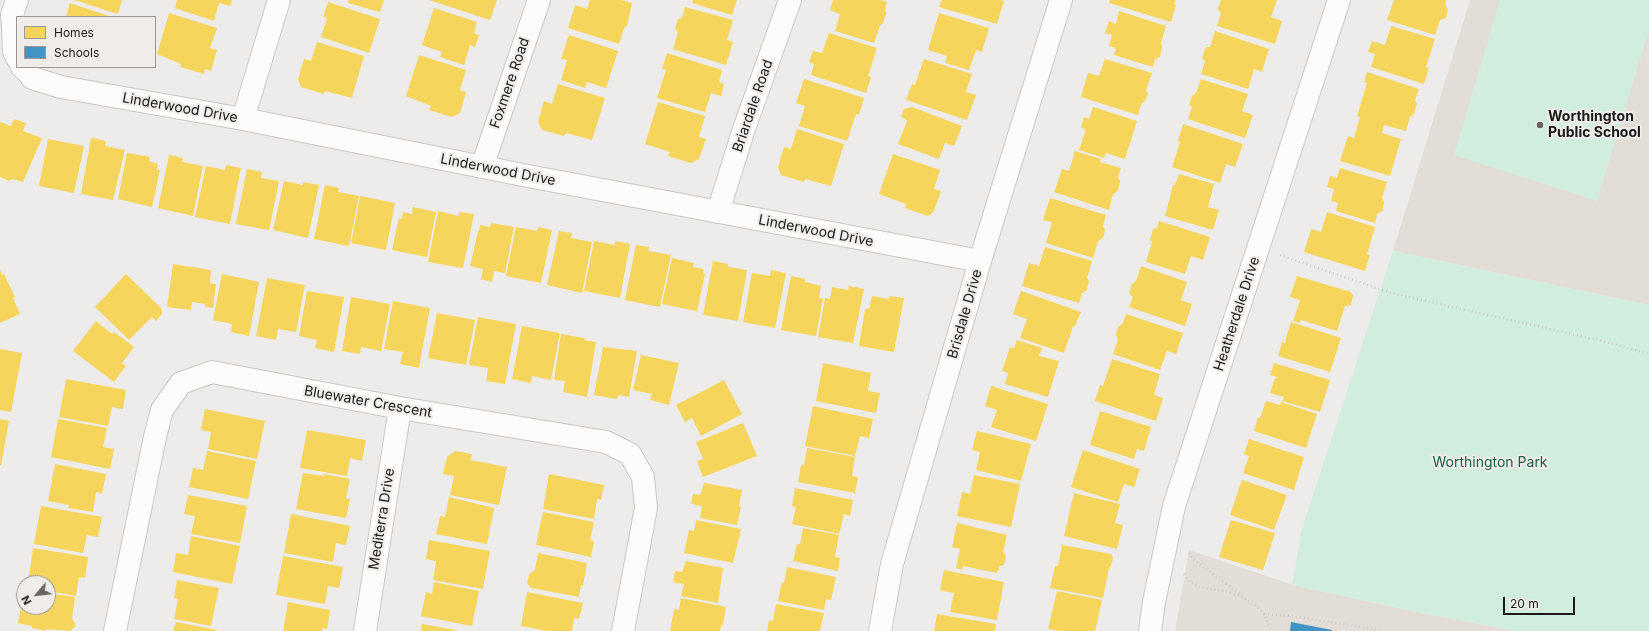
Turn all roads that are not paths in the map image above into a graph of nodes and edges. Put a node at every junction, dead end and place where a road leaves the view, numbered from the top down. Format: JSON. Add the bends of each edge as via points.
{"nodes":[{"id":1,"x":17,"y":0,"type":"edge"},
{"id":2,"x":279,"y":0,"type":"edge"},
{"id":3,"x":538,"y":0,"type":"edge"},
{"id":4,"x":790,"y":0,"type":"edge"},
{"id":5,"x":1061,"y":0,"type":"edge"},
{"id":6,"x":1339,"y":0,"type":"edge"},
{"id":7,"x":16,"y":56,"type":"edge"},
{"id":8,"x":23,"y":68,"type":"edge"},
{"id":9,"x":243,"y":119,"type":"junction"},
{"id":10,"x":482,"y":167,"type":"junction"},
{"id":11,"x":718,"y":212,"type":"junction"},
{"id":12,"x":980,"y":261,"type":"junction"},
{"id":13,"x":400,"y":408,"type":"junction"},
{"id":14,"x":115,"y":631,"type":"edge"},
{"id":15,"x":365,"y":631,"type":"edge"},
{"id":16,"x":623,"y":631,"type":"edge"},
{"id":17,"x":880,"y":631,"type":"edge"},
{"id":18,"x":1150,"y":631,"type":"edge"}],
"edges":[{"from":1,"to":7,"type":"street","via":[[12,15]]},
{"from":2,"to":9,"type":"street"},
{"from":3,"to":10,"type":"street","name":"Foxmere Road"},
{"from":4,"to":11,"type":"street","name":"Briardale Road","via":[[744,129]]},
{"from":5,"to":12,"type":"street","name":"Brisdale Drive"},
{"from":6,"to":18,"type":"street","name":"Heatherdale Drive","via":[[1174,506]]},
{"from":8,"to":9,"type":"street","name":"Linderwood Drive","via":[[32,78],[61,88]]},
{"from":9,"to":10,"type":"street","name":"Linderwood Drive"},
{"from":10,"to":11,"type":"street","name":"Linderwood Drive"},
{"from":11,"to":12,"type":"street","name":"Linderwood Drive"},
{"from":12,"to":17,"type":"street","name":"Brisdale Drive","via":[[892,564]]},
{"from":13,"to":14,"type":"street","name":"Bluewater Crescent","via":[[212,372],[181,383],[162,410]]},
{"from":13,"to":15,"type":"street","name":"Mediterra Drive"},
{"from":13,"to":16,"type":"street","name":"Bluewater Crescent","via":[[606,442],[630,454],[643,477],[646,508]]}]}
